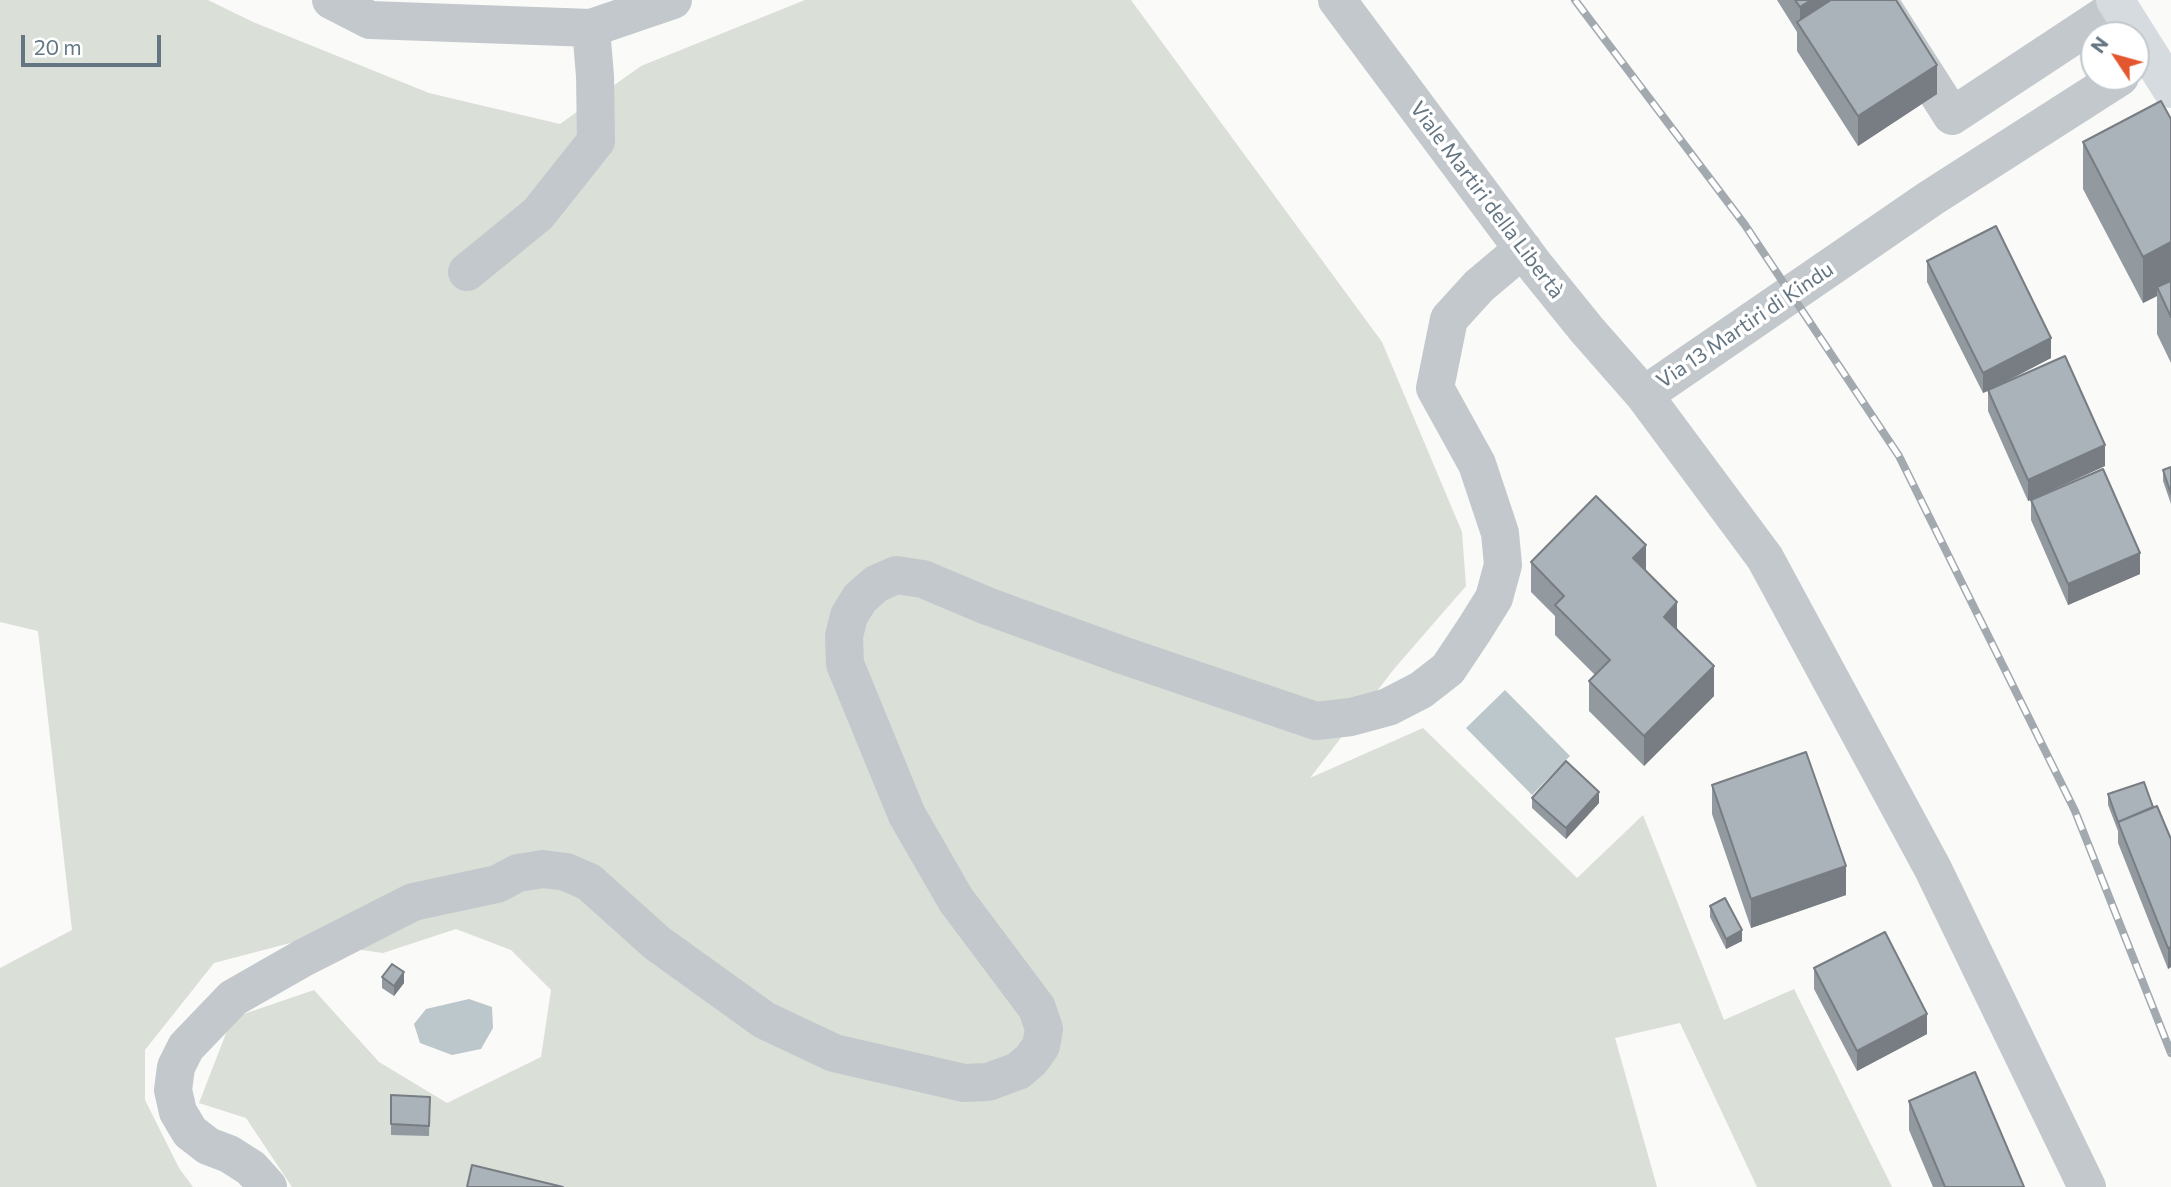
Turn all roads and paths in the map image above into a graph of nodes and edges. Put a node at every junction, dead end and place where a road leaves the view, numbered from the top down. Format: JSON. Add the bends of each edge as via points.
{"nodes":[{"id":1,"x":331,"y":0,"type":"edge"},
{"id":2,"x":673,"y":0,"type":"edge"},
{"id":3,"x":1337,"y":0,"type":"edge"},
{"id":4,"x":1878,"y":0,"type":"edge"},
{"id":5,"x":2117,"y":3,"type":"edge"},
{"id":6,"x":2122,"y":21,"type":"edge"},
{"id":7,"x":591,"y":28,"type":"junction"},
{"id":8,"x":2150,"y":76,"type":"edge"},
{"id":9,"x":2171,"y":89,"type":"edge"},
{"id":10,"x":2098,"y":91,"type":"edge"},
{"id":11,"x":1523,"y":249,"type":"junction"},
{"id":12,"x":467,"y":272,"type":"dead end"},
{"id":13,"x":1644,"y":395,"type":"junction"},
{"id":14,"x":268,"y":1187,"type":"edge"},
{"id":15,"x":2087,"y":1187,"type":"edge"}],
"edges":[{"from":1,"to":7,"type":"street","via":[[370,20]]},
{"from":2,"to":7,"type":"street"},
{"from":3,"to":11,"type":"street","name":"Viale Martiri della Libertà"},
{"from":4,"to":5,"type":"street","via":[[1951,116]]},
{"from":5,"to":6,"type":"main road"},
{"from":7,"to":12,"type":"street","via":[[596,141],[538,214]]},
{"from":8,"to":9,"type":"main road"},
{"from":10,"to":13,"type":"street","name":"Via 13 Martiri di Kindu","via":[[1931,198]]},
{"from":11,"to":13,"type":"street","name":"Viale Martiri della Libertà"},
{"from":11,"to":14,"type":"street","via":[[1449,319],[1435,388],[1476,464],[1500,533],[1503,565],[1494,598],[1474,630],[1448,668],[1421,690],[1388,707],[1316,721],[987,606],[923,579],[896,575],[876,584],[849,615],[845,664],[907,815],[956,900],[1037,1008],[1044,1029],[1041,1046],[1018,1071],[988,1082],[964,1083],[834,1052],[764,1020],[657,943],[589,882],[543,869],[519,873],[497,884],[413,901],[233,998],[186,1047],[176,1067],[173,1090],[178,1112],[190,1132],[251,1168]]},
{"from":13,"to":15,"type":"street","name":"Via 13 Martiri di Kindu","via":[[1765,558],[1933,869]]}]}
